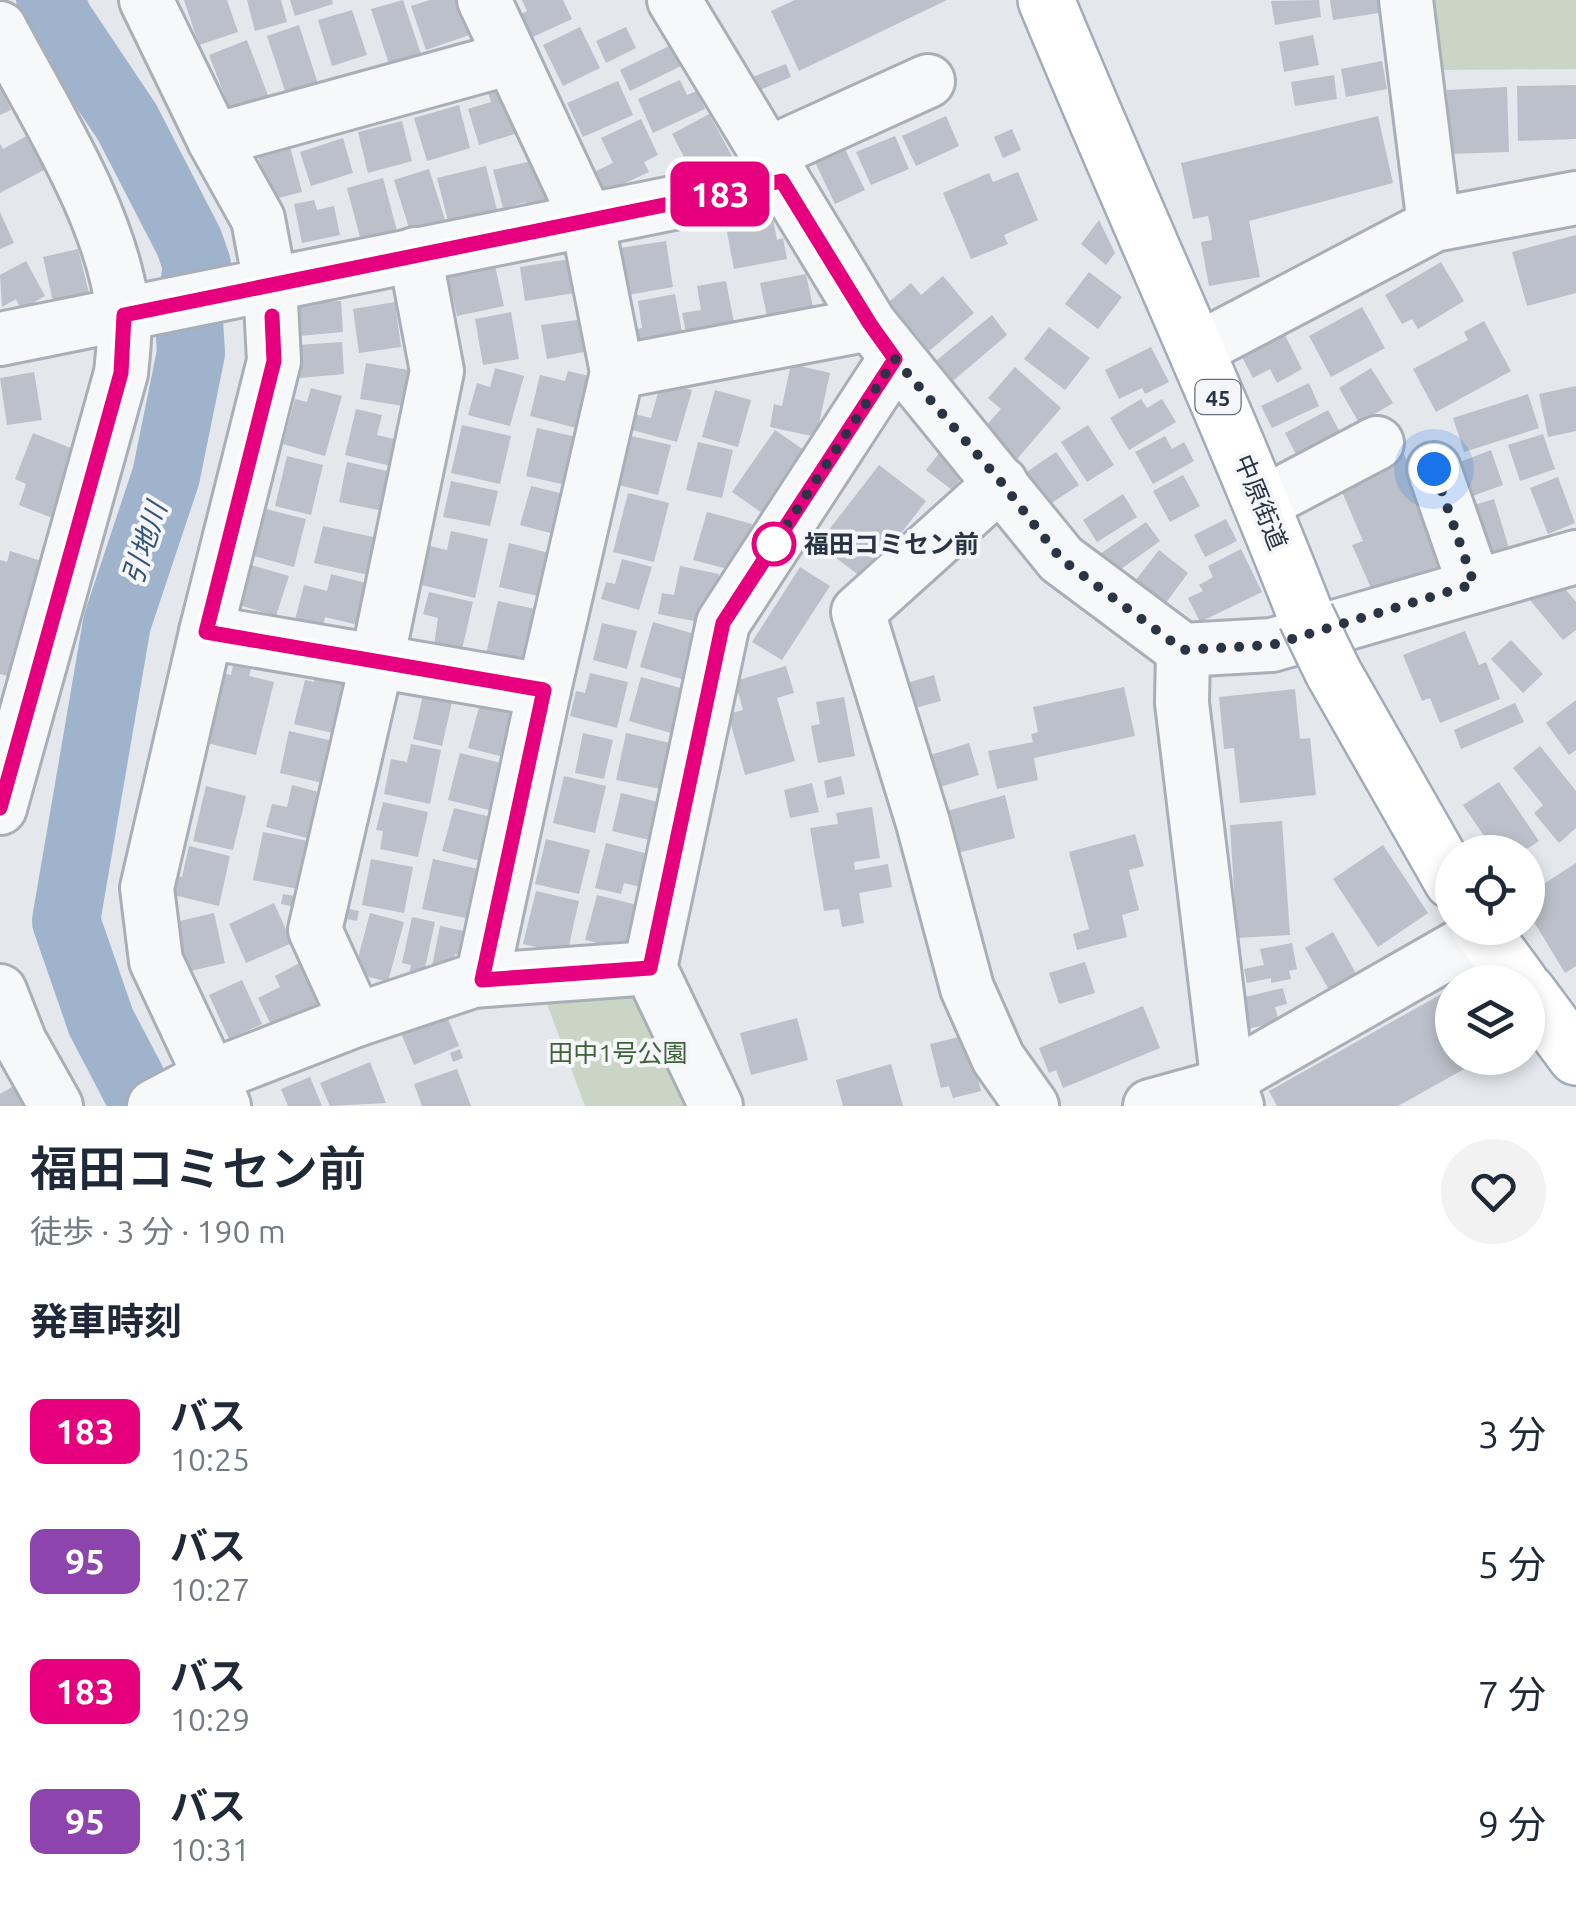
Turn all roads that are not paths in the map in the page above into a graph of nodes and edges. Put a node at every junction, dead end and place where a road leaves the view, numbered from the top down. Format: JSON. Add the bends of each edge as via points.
{"nodes":[{"id":1,"x":146,"y":0,"type":"edge"},
{"id":2,"x":484,"y":0,"type":"edge"},
{"id":3,"x":674,"y":0,"type":"edge"},
{"id":4,"x":1046,"y":0,"type":"edge"},
{"id":5,"x":1406,"y":0,"type":"edge"},
{"id":6,"x":0,"y":28,"type":"edge"},
{"id":7,"x":512,"y":58,"type":"junction"},
{"id":8,"x":928,"y":81,"type":"dead end"},
{"id":9,"x":214,"y":140,"type":"junction"},
{"id":10,"x":775,"y":168,"type":"junction"},
{"id":11,"x":1576,"y":198,"type":"edge"},
{"id":12,"x":587,"y":220,"type":"junction"},
{"id":13,"x":1434,"y":225,"type":"junction"},
{"id":14,"x":416,"y":254,"type":"junction"},
{"id":15,"x":256,"y":286,"type":"junction"},
{"id":16,"x":145,"y":311,"type":"junction"},
{"id":17,"x":0,"y":338,"type":"edge"},
{"id":18,"x":882,"y":342,"type":"junction"},
{"id":19,"x":1198,"y":349,"type":"junction"},
{"id":20,"x":617,"y":372,"type":"junction"},
{"id":21,"x":1377,"y":444,"type":"dead end"},
{"id":22,"x":1434,"y":469,"type":"dead end"},
{"id":23,"x":1001,"y":482,"type":"junction"},
{"id":24,"x":1264,"y":503,"type":"junction"},
{"id":25,"x":1576,"y":557,"type":"edge"},
{"id":26,"x":1474,"y":584,"type":"junction"},
{"id":27,"x":206,"y":632,"type":"junction"},
{"id":28,"x":1183,"y":650,"type":"junction"},
{"id":29,"x":377,"y":662,"type":"junction"},
{"id":30,"x":544,"y":690,"type":"junction"},
{"id":31,"x":0,"y":808,"type":"edge"},
{"id":32,"x":1435,"y":851,"type":"edge"},
{"id":33,"x":1458,"y":945,"type":"edge"},
{"id":34,"x":650,"y":968,"type":"junction"},
{"id":35,"x":482,"y":980,"type":"junction"},
{"id":36,"x":0,"y":991,"type":"edge"},
{"id":37,"x":1545,"y":1015,"type":"edge"},
{"id":38,"x":356,"y":1020,"type":"junction"},
{"id":39,"x":1576,"y":1057,"type":"edge"},
{"id":40,"x":1232,"y":1091,"type":"edge"},
{"id":41,"x":193,"y":1095,"type":"edge"},
{"id":42,"x":56,"y":1106,"type":"edge"},
{"id":43,"x":716,"y":1106,"type":"edge"},
{"id":44,"x":1032,"y":1106,"type":"edge"},
{"id":45,"x":1150,"y":1106,"type":"edge"}],
"edges":[{"from":1,"to":9,"type":"street"},
{"from":2,"to":7,"type":"street"},
{"from":3,"to":10,"type":"street"},
{"from":4,"to":19,"type":"main road","name":"中原街道","number":"45"},
{"from":5,"to":13,"type":"street"},
{"from":6,"to":16,"type":"street"},
{"from":7,"to":9,"type":"street"},
{"from":7,"to":12,"type":"street"},
{"from":8,"to":10,"type":"street"},
{"from":9,"to":15,"type":"street","via":[[258,219]]},
{"from":10,"to":12,"type":"street"},
{"from":10,"to":18,"type":"street"},
{"from":11,"to":13,"type":"street"},
{"from":12,"to":14,"type":"street"},
{"from":12,"to":20,"type":"street"},
{"from":13,"to":19,"type":"street"},
{"from":14,"to":15,"type":"street"},
{"from":14,"to":29,"type":"street","via":[[437,372]]},
{"from":15,"to":16,"type":"street"},
{"from":15,"to":27,"type":"street","via":[[274,361]]},
{"from":16,"to":17,"type":"street"},
{"from":16,"to":31,"type":"street","via":[[121,373]]},
{"from":18,"to":20,"type":"street"},
{"from":18,"to":23,"type":"street"},
{"from":18,"to":34,"type":"street","via":[[723,623]]},
{"from":19,"to":24,"type":"main road","name":"中原街道","number":"45"},
{"from":20,"to":30,"type":"street"},
{"from":21,"to":24,"type":"street"},
{"from":22,"to":26,"type":"street"},
{"from":23,"to":28,"type":"street","via":[[1061,559]]},
{"from":23,"to":44,"type":"street","via":[[858,612],[967,988],[998,1058]]},
{"from":24,"to":32,"type":"main road","name":"中原街道","number":"45","bridge":true,"via":[[1333,672]]},
{"from":25,"to":26,"type":"street"},
{"from":26,"to":28,"type":"street","via":[[1272,645]]},
{"from":27,"to":29,"type":"street"},
{"from":27,"to":41,"type":"street","via":[[147,888],[156,960]]},
{"from":28,"to":40,"type":"street","via":[[1181,692]]},
{"from":29,"to":30,"type":"street"},
{"from":29,"to":38,"type":"street","via":[[315,930]]},
{"from":30,"to":35,"type":"street"},
{"from":33,"to":40,"type":"street"},
{"from":34,"to":35,"type":"street"},
{"from":34,"to":43,"type":"street"},
{"from":35,"to":38,"type":"street"},
{"from":36,"to":42,"type":"street"},
{"from":37,"to":39,"type":"main road"},
{"from":38,"to":41,"type":"street"},
{"from":40,"to":45,"type":"street","via":[[1208,1090]]}]}
